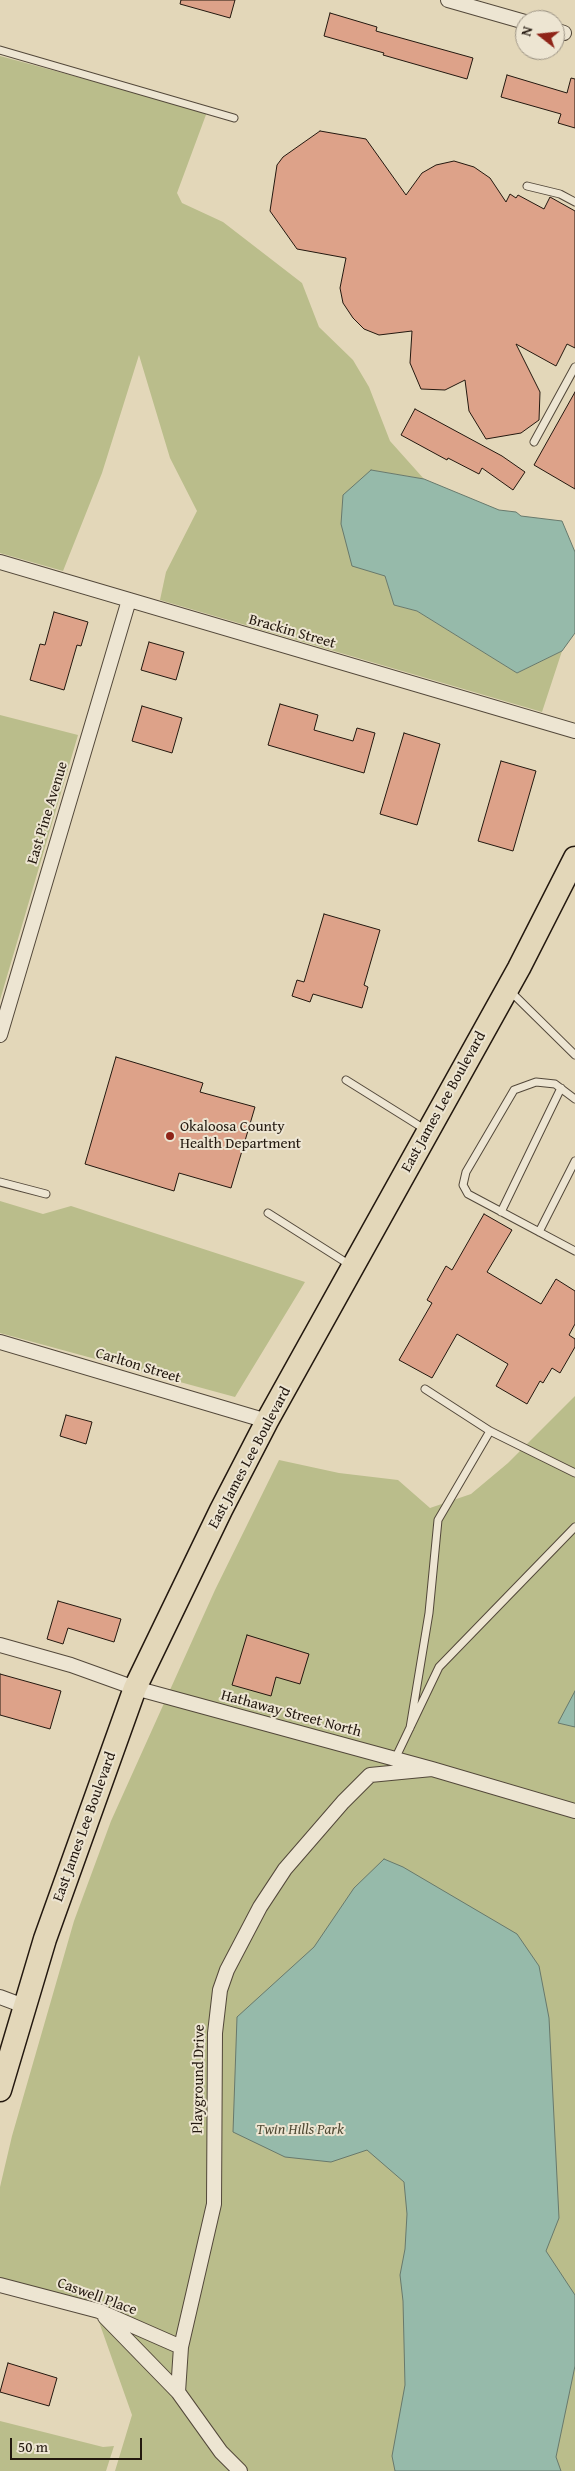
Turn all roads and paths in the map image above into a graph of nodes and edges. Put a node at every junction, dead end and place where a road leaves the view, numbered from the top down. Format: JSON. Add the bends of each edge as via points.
{"nodes":[{"id":1,"x":448,"y":0,"type":"edge"},
{"id":2,"x":484,"y":5,"type":"edge"},
{"id":3,"x":515,"y":18,"type":"edge"},
{"id":4,"x":0,"y":50,"type":"edge"},
{"id":5,"x":234,"y":118,"type":"dead end"},
{"id":6,"x":527,"y":186,"type":"dead end"},
{"id":7,"x":575,"y":202,"type":"edge"},
{"id":8,"x":575,"y":367,"type":"edge"},
{"id":9,"x":534,"y":442,"type":"dead end"},
{"id":10,"x":0,"y":562,"type":"edge"},
{"id":11,"x":129,"y":600,"type":"junction"},
{"id":12,"x":575,"y":731,"type":"edge"},
{"id":13,"x":575,"y":858,"type":"edge"},
{"id":14,"x":507,"y":988,"type":"junction"},
{"id":15,"x":0,"y":1035,"type":"edge"},
{"id":16,"x":575,"y":1055,"type":"edge"},
{"id":17,"x":346,"y":1080,"type":"dead end"},
{"id":18,"x":561,"y":1088,"type":"junction"},
{"id":19,"x":575,"y":1100,"type":"edge"},
{"id":20,"x":428,"y":1132,"type":"junction"},
{"id":21,"x":575,"y":1161,"type":"edge"},
{"id":22,"x":0,"y":1182,"type":"edge"},
{"id":23,"x":46,"y":1194,"type":"dead end"},
{"id":24,"x":501,"y":1212,"type":"junction"},
{"id":25,"x":268,"y":1213,"type":"dead end"},
{"id":26,"x":539,"y":1232,"type":"junction"},
{"id":27,"x":575,"y":1252,"type":"edge"},
{"id":28,"x":354,"y":1267,"type":"junction"},
{"id":29,"x":0,"y":1342,"type":"edge"},
{"id":30,"x":425,"y":1388,"type":"dead end"},
{"id":31,"x":267,"y":1422,"type":"junction"},
{"id":32,"x":490,"y":1431,"type":"junction"},
{"id":33,"x":575,"y":1473,"type":"edge"},
{"id":34,"x":575,"y":1528,"type":"edge"},
{"id":35,"x":0,"y":1645,"type":"edge"},
{"id":36,"x":135,"y":1688,"type":"junction"},
{"id":37,"x":410,"y":1728,"type":"junction"},
{"id":38,"x":395,"y":1759,"type":"junction"},
{"id":39,"x":432,"y":1769,"type":"junction"},
{"id":40,"x":575,"y":1811,"type":"edge"},
{"id":41,"x":0,"y":1997,"type":"edge"},
{"id":42,"x":24,"y":2006,"type":"junction"},
{"id":43,"x":0,"y":2090,"type":"edge"},
{"id":44,"x":0,"y":2285,"type":"edge"},
{"id":45,"x":99,"y":2312,"type":"junction"},
{"id":46,"x":181,"y":2347,"type":"junction"},
{"id":47,"x":178,"y":2392,"type":"junction"},
{"id":48,"x":240,"y":2471,"type":"edge"}],
"edges":[{"from":1,"to":2,"type":"street"},
{"from":2,"to":3,"type":"street"},
{"from":4,"to":5,"type":"lane"},
{"from":6,"to":7,"type":"lane","via":[[560,194]]},
{"from":8,"to":9,"type":"lane"},
{"from":10,"to":11,"type":"street","name":"Brackin Street"},
{"from":11,"to":12,"type":"street","name":"Brackin Street"},
{"from":11,"to":15,"type":"street","name":"East Pine Avenue"},
{"from":13,"to":14,"type":"main road","name":"East James Lee Boulevard"},
{"from":14,"to":16,"type":"lane"},
{"from":14,"to":20,"type":"main road","name":"East James Lee Boulevard"},
{"from":17,"to":20,"type":"lane"},
{"from":18,"to":19,"type":"lane"},
{"from":18,"to":24,"type":"lane"},
{"from":18,"to":24,"type":"lane","via":[[536,1082],[514,1090],[466,1172],[463,1185],[468,1194]]},
{"from":20,"to":28,"type":"main road","name":"East James Lee Boulevard"},
{"from":21,"to":26,"type":"lane"},
{"from":22,"to":23,"type":"lane"},
{"from":24,"to":26,"type":"lane"},
{"from":25,"to":28,"type":"lane"},
{"from":26,"to":27,"type":"lane"},
{"from":28,"to":31,"type":"main road","name":"East James Lee Boulevard"},
{"from":29,"to":31,"type":"street","name":"Carlton Street"},
{"from":30,"to":32,"type":"lane"},
{"from":31,"to":36,"type":"main road","name":"East James Lee Boulevard"},
{"from":32,"to":33,"type":"lane"},
{"from":32,"to":37,"type":"lane","via":[[438,1520],[429,1613]]},
{"from":34,"to":37,"type":"lane","via":[[439,1667]]},
{"from":35,"to":36,"type":"street","name":"Hathaway Street North"},
{"from":36,"to":38,"type":"street","name":"Hathaway Street North"},
{"from":36,"to":42,"type":"main road","name":"East James Lee Boulevard","via":[[77,1845]]},
{"from":37,"to":38,"type":"lane"},
{"from":38,"to":39,"type":"street","name":"Hathaway Street North"},
{"from":39,"to":40,"type":"street","name":"Hathaway Street North"},
{"from":39,"to":46,"type":"street","name":"Playground Drive","via":[[370,1775],[342,1802],[285,1869],[260,1907],[227,1970],[220,1990],[215,2033],[214,2204]]},
{"from":41,"to":42,"type":"street"},
{"from":42,"to":43,"type":"main road","name":"East James Lee Boulevard"},
{"from":44,"to":45,"type":"street","name":"Caswell Place"},
{"from":45,"to":46,"type":"street","name":"Caswell Place"},
{"from":45,"to":47,"type":"street"},
{"from":46,"to":47,"type":"street","name":"Playground Drive"},
{"from":47,"to":48,"type":"street","via":[[220,2452]]}]}
